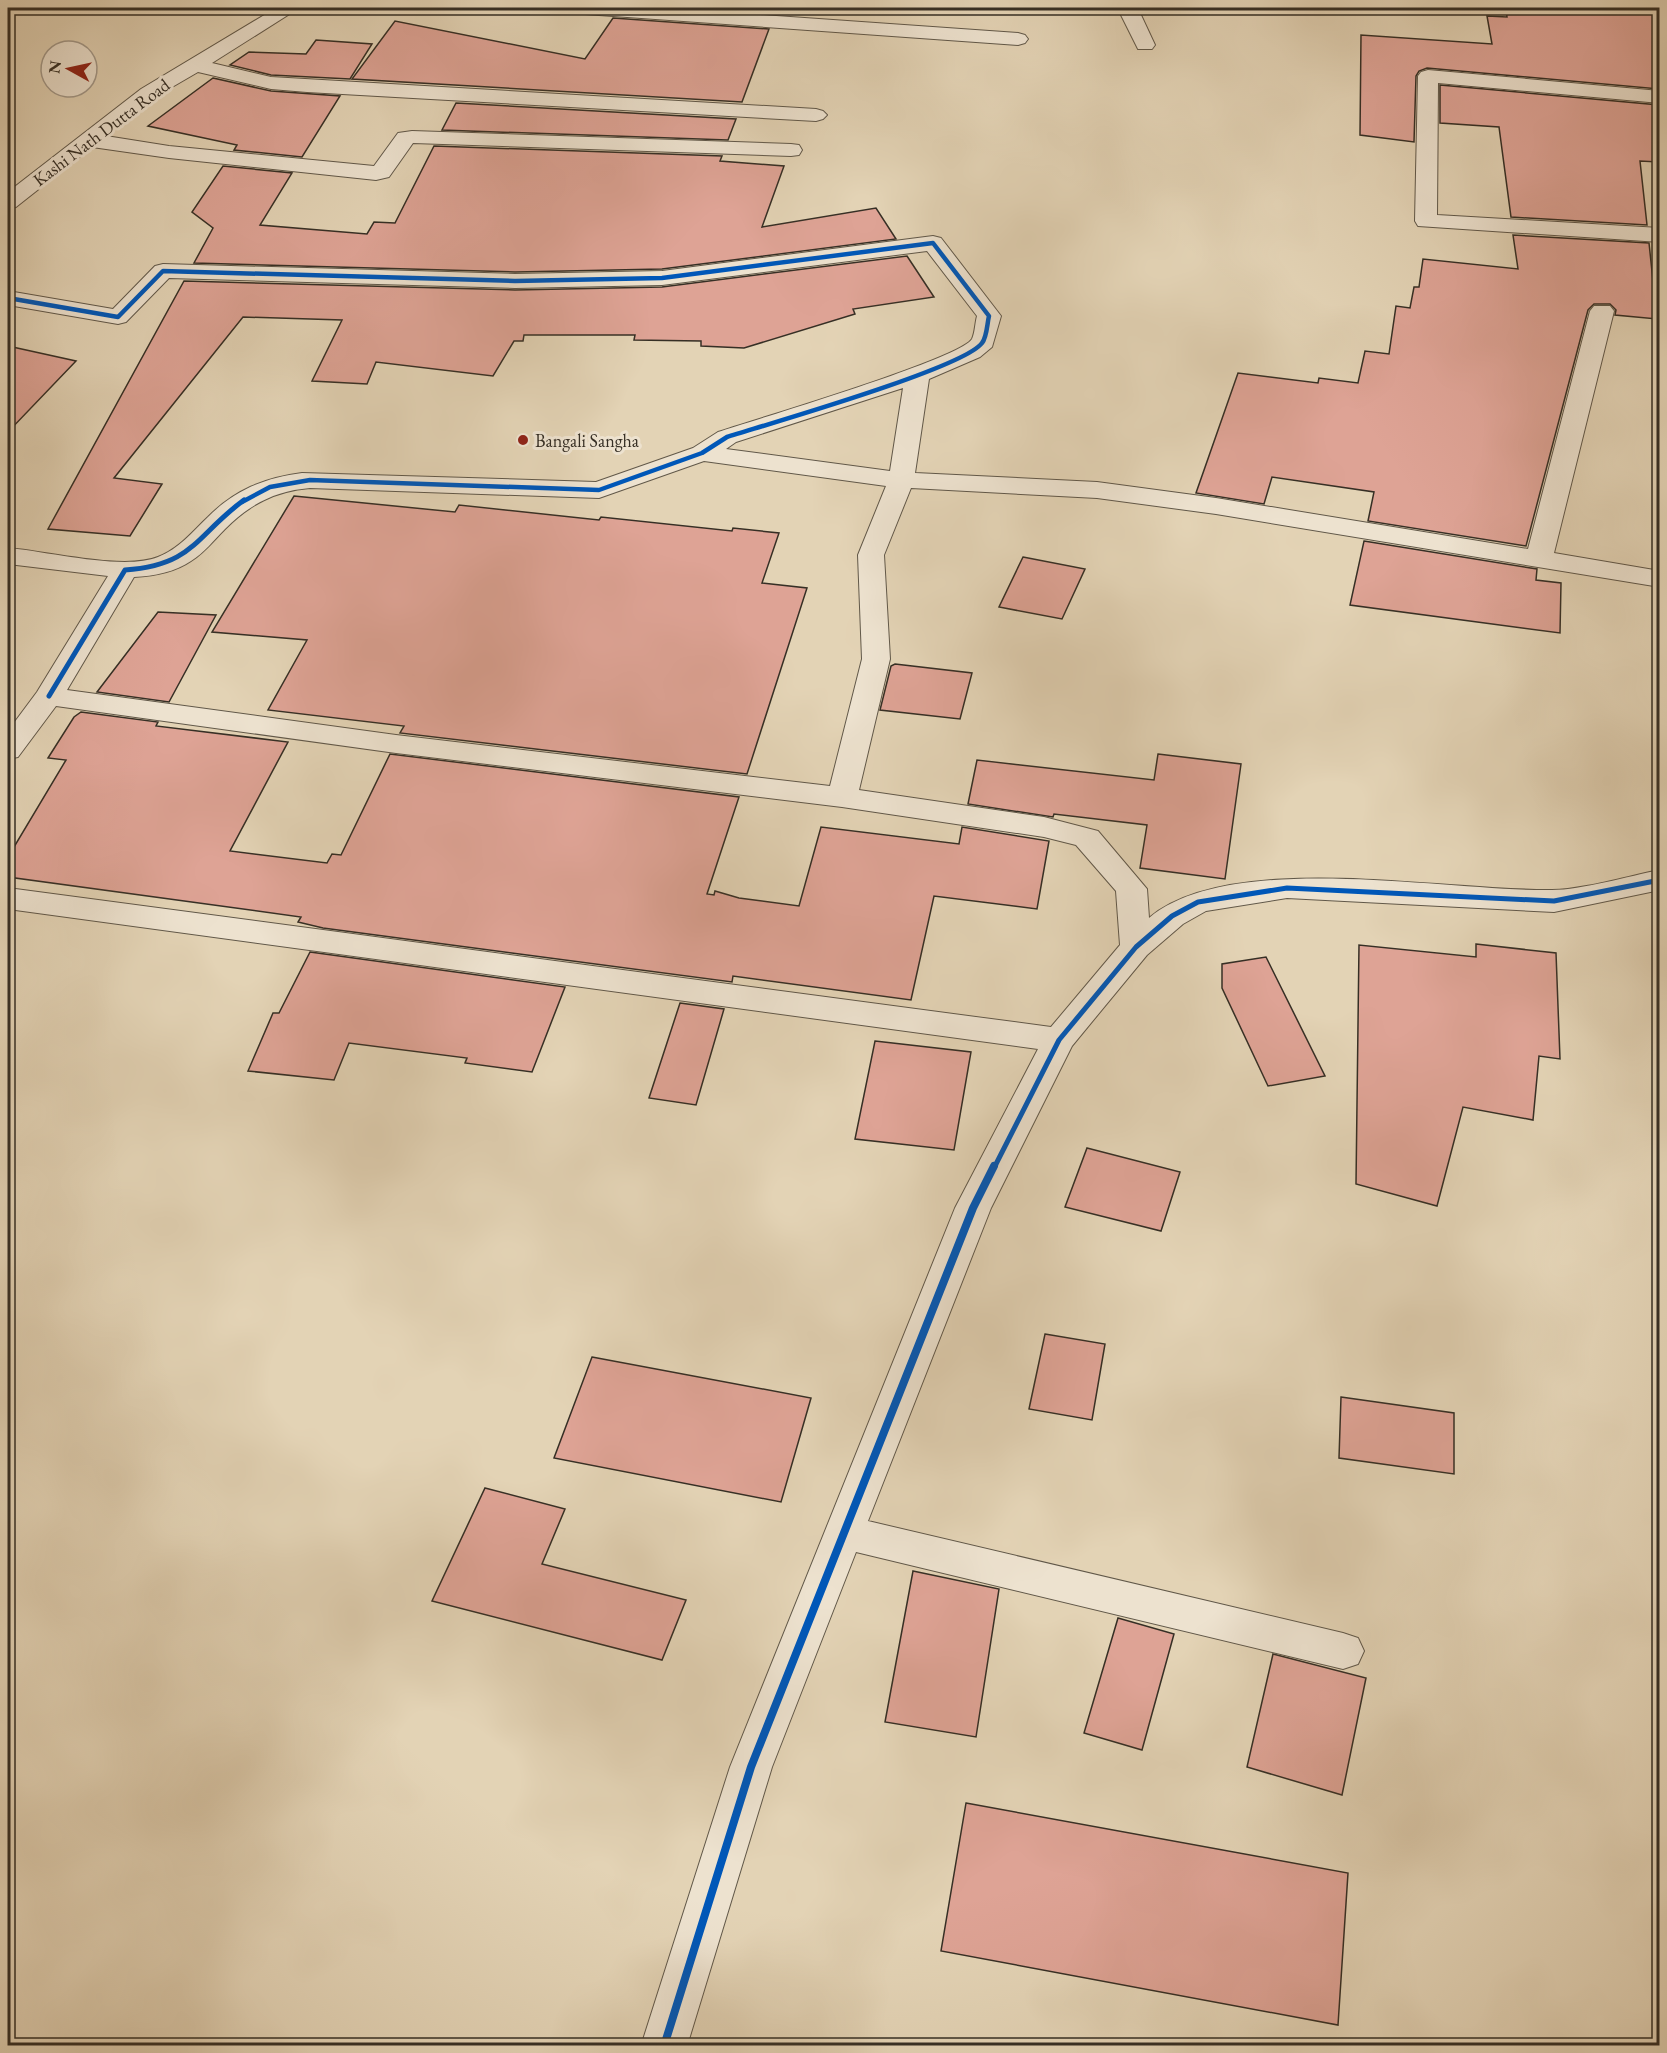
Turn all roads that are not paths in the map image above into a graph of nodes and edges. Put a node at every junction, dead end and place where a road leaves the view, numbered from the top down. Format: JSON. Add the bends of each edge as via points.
{"nodes":[{"id":1,"x":289,"y":8,"type":"edge"},
{"id":2,"x":585,"y":8,"type":"edge"},
{"id":3,"x":1131,"y":8,"type":"edge"},
{"id":4,"x":1018,"y":39,"type":"dead end"},
{"id":5,"x":1145,"y":45,"type":"dead end"},
{"id":6,"x":195,"y":65,"type":"junction"},
{"id":7,"x":1659,"y":97,"type":"edge"},
{"id":8,"x":816,"y":115,"type":"dead end"},
{"id":9,"x":87,"y":140,"type":"junction"},
{"id":10,"x":791,"y":150,"type":"dead end"},
{"id":11,"x":8,"y":202,"type":"edge"},
{"id":12,"x":1659,"y":235,"type":"edge"},
{"id":13,"x":8,"y":298,"type":"edge"},
{"id":14,"x":1602,"y":311,"type":"dead end"},
{"id":15,"x":918,"y":374,"type":"junction"},
{"id":16,"x":702,"y":453,"type":"junction"},
{"id":17,"x":901,"y":480,"type":"junction"},
{"id":18,"x":8,"y":556,"type":"edge"},
{"id":19,"x":1539,"y":559,"type":"junction"},
{"id":20,"x":125,"y":570,"type":"junction"},
{"id":21,"x":1659,"y":579,"type":"edge"},
{"id":22,"x":49,"y":696,"type":"junction"},
{"id":23,"x":8,"y":750,"type":"edge"},
{"id":24,"x":842,"y":797,"type":"junction"},
{"id":25,"x":1659,"y":880,"type":"edge"},
{"id":26,"x":8,"y":898,"type":"edge"},
{"id":27,"x":1136,"y":947,"type":"junction"},
{"id":28,"x":1059,"y":1040,"type":"junction"},
{"id":29,"x":844,"y":1532,"type":"junction"},
{"id":30,"x":1343,"y":1651,"type":"dead end"},
{"id":31,"x":664,"y":2046,"type":"edge"}],
"edges":[{"from":1,"to":6,"type":"street","name":"Kashi Nath Dutta Road"},
{"from":2,"to":4,"type":"street"},
{"from":3,"to":5,"type":"street"},
{"from":6,"to":8,"type":"street","via":[[272,83],[307,86]]},
{"from":6,"to":9,"type":"street","name":"Kashi Nath Dutta Road","via":[[148,93]]},
{"from":7,"to":12,"type":"street","via":[[1428,76],[1426,221]]},
{"from":9,"to":10,"type":"street","via":[[376,173],[412,136]]},
{"from":9,"to":11,"type":"street","name":"Kashi Nath Dutta Road"},
{"from":13,"to":15,"type":"street","via":[[118,316],[163,271],[515,281],[662,278],[933,243],[989,316],[983,342],[970,352]]},
{"from":14,"to":19,"type":"street"},
{"from":15,"to":16,"type":"street","via":[[727,437]]},
{"from":15,"to":17,"type":"street"},
{"from":16,"to":17,"type":"street"},
{"from":16,"to":20,"type":"street","via":[[599,490],[282,482],[247,498],[176,561],[162,567]]},
{"from":17,"to":19,"type":"street","via":[[1097,490]]},
{"from":17,"to":24,"type":"street","via":[[871,555],[876,659]]},
{"from":18,"to":20,"type":"street"},
{"from":19,"to":21,"type":"street"},
{"from":20,"to":22,"type":"street"},
{"from":22,"to":23,"type":"street"},
{"from":22,"to":24,"type":"street","via":[[396,744]]},
{"from":24,"to":27,"type":"street","via":[[1044,827],[1087,838],[1131,888]]},
{"from":25,"to":27,"type":"street","via":[[1554,901],[1287,888],[1198,902],[1172,916]]},
{"from":26,"to":28,"type":"street"},
{"from":27,"to":28,"type":"street"},
{"from":28,"to":29,"type":"street","via":[[973,1208]]},
{"from":29,"to":30,"type":"street"},
{"from":29,"to":31,"type":"street","via":[[751,1767]]}]}
